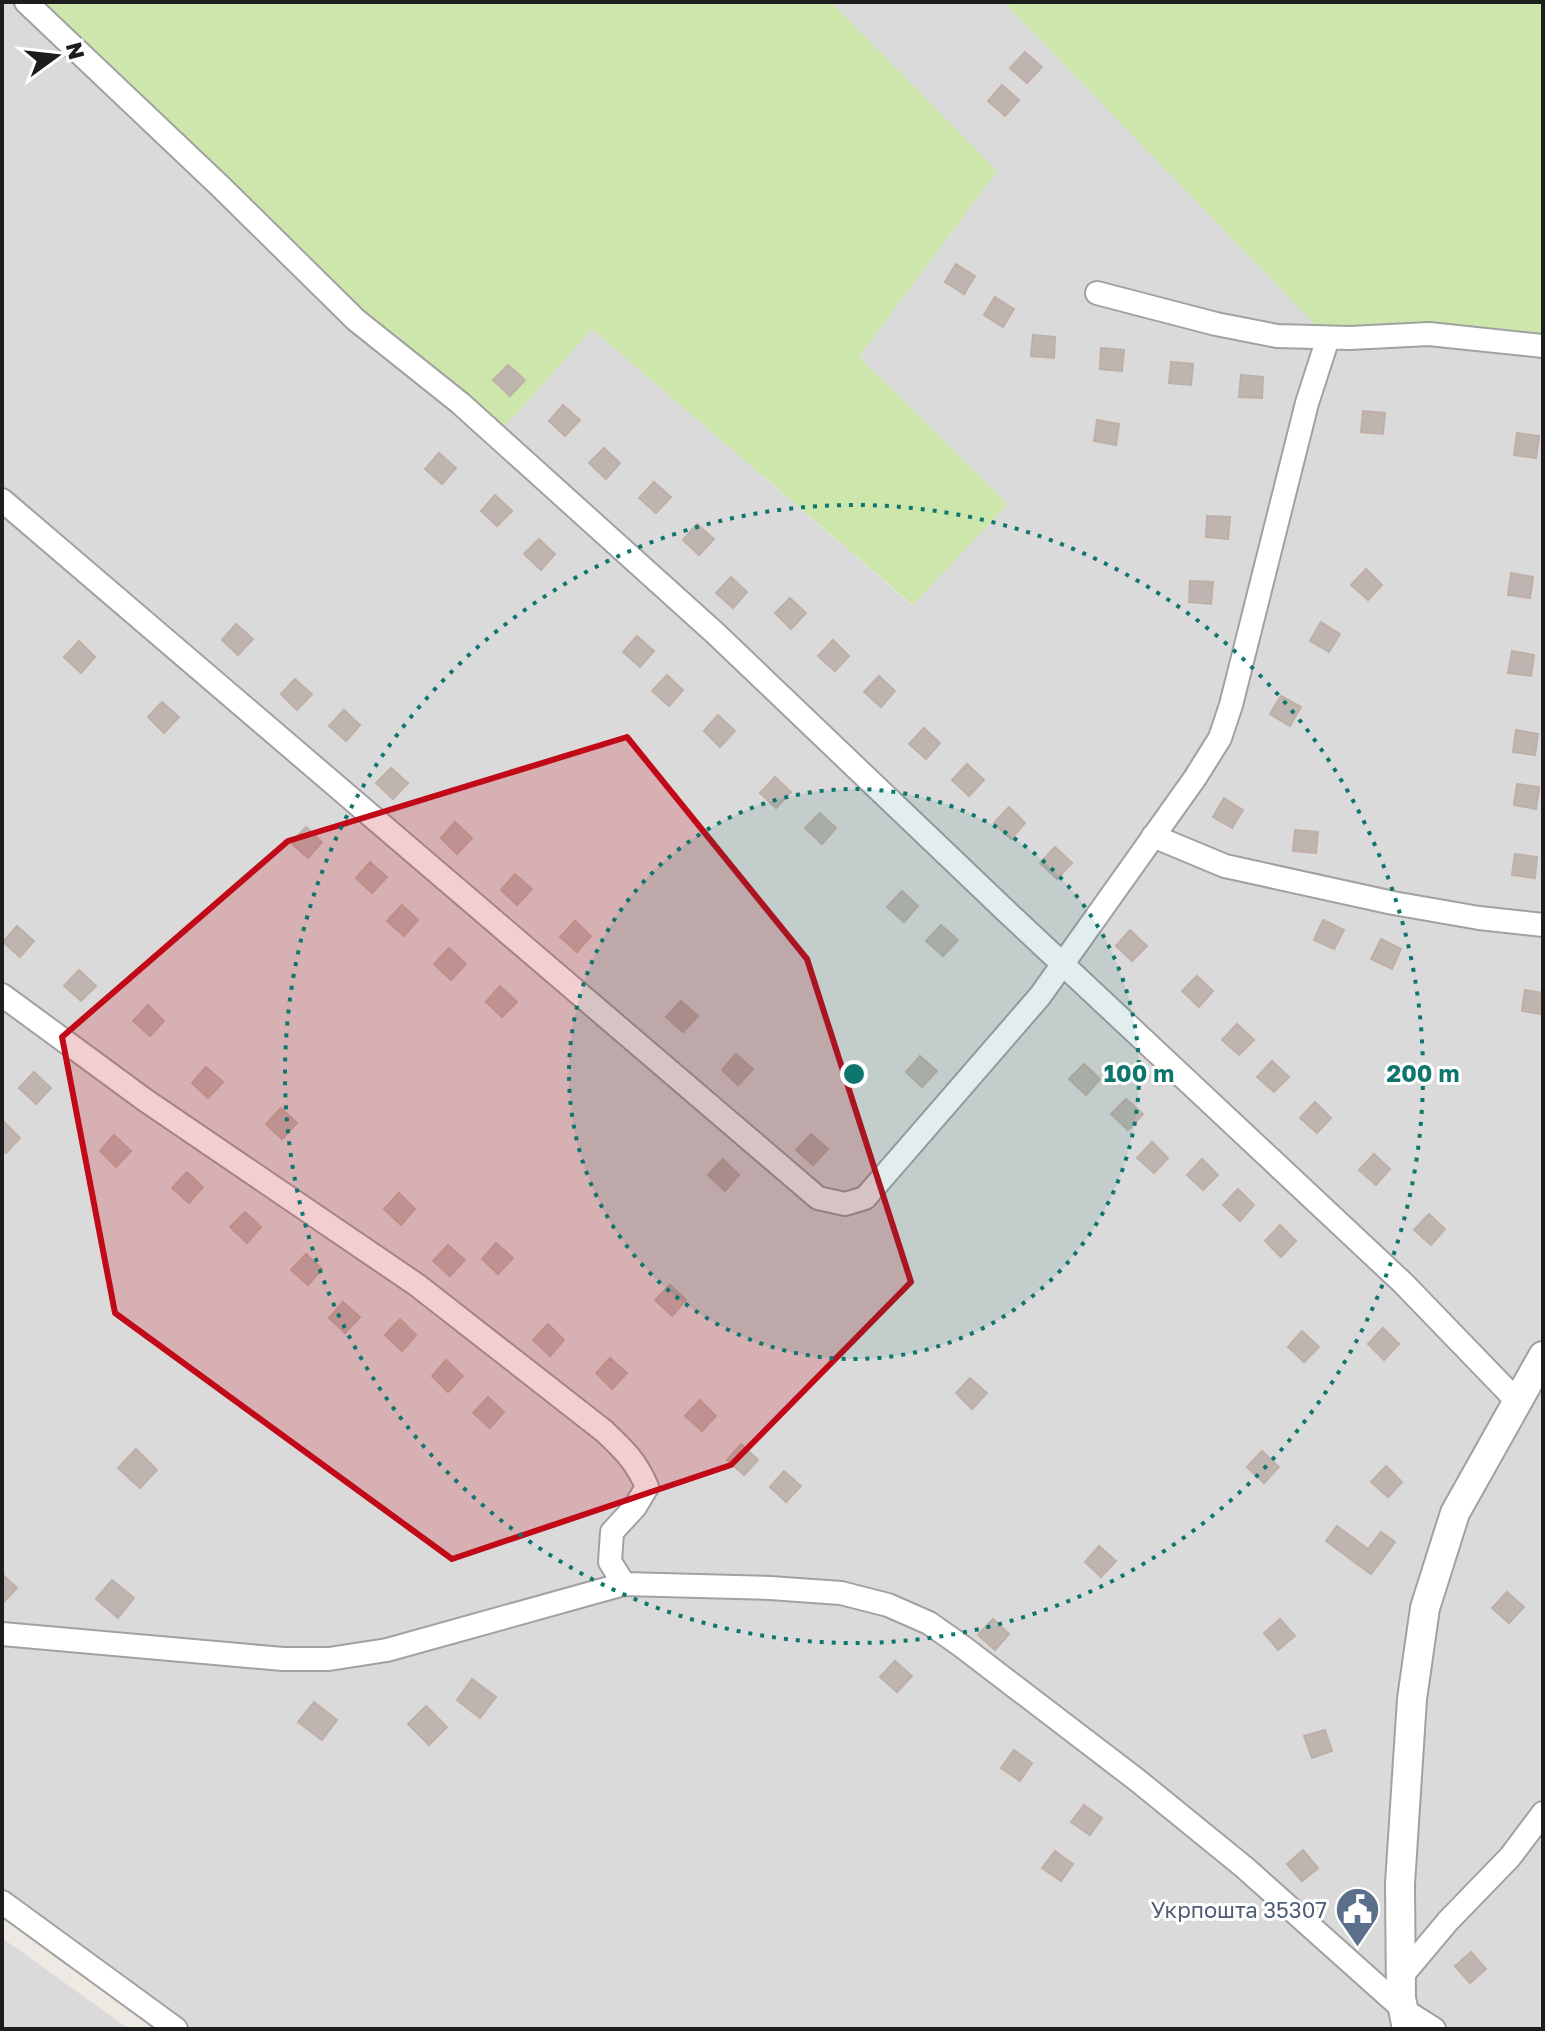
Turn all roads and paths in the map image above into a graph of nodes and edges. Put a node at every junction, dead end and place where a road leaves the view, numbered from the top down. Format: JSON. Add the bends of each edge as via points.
{"nodes":[{"id":1,"x":26,"y":2,"type":"edge"},
{"id":2,"x":1097,"y":293,"type":"dead end"},
{"id":3,"x":1328,"y":338,"type":"junction"},
{"id":4,"x":1543,"y":346,"type":"edge"},
{"id":5,"x":2,"y":500,"type":"edge"},
{"id":6,"x":1153,"y":836,"type":"junction"},
{"id":7,"x":1543,"y":925,"type":"edge"},
{"id":8,"x":1062,"y":964,"type":"junction"},
{"id":9,"x":2,"y":995,"type":"edge"},
{"id":10,"x":1543,"y":1356,"type":"edge"},
{"id":11,"x":1517,"y":1401,"type":"junction"},
{"id":12,"x":624,"y":1584,"type":"junction"},
{"id":13,"x":2,"y":1634,"type":"edge"},
{"id":14,"x":1543,"y":1813,"type":"edge"},
{"id":15,"x":1535,"y":1832,"type":"edge"},
{"id":16,"x":2,"y":1902,"type":"edge"},
{"id":17,"x":1401,"y":1977,"type":"junction"},
{"id":18,"x":1405,"y":2019,"type":"edge"},
{"id":19,"x":176,"y":2029,"type":"edge"},
{"id":20,"x":1434,"y":2029,"type":"edge"}],
"edges":[{"from":1,"to":8,"type":"street","via":[[356,320],[460,403],[715,633]]},
{"from":2,"to":3,"type":"street","via":[[1246,330]]},
{"from":3,"to":4,"type":"street","via":[[1429,334]]},
{"from":3,"to":6,"type":"street","via":[[1220,738]]},
{"from":5,"to":8,"type":"street","via":[[818,1198],[845,1204],[865,1198]]},
{"from":6,"to":7,"type":"street","via":[[1225,866],[1393,903]]},
{"from":6,"to":8,"type":"street"},
{"from":8,"to":11,"type":"street","via":[[1403,1283]]},
{"from":9,"to":12,"type":"street","via":[[145,1100],[417,1285],[604,1431],[639,1468],[647,1487],[612,1532],[610,1562]]},
{"from":10,"to":11,"type":"street"},
{"from":11,"to":17,"type":"street","via":[[1455,1513],[1425,1608],[1412,1699],[1400,1884]]},
{"from":12,"to":13,"type":"street","via":[[387,1650],[329,1659]]},
{"from":12,"to":18,"type":"street","via":[[841,1593],[929,1623],[1204,1834]]},
{"from":14,"to":15,"type":"street"},
{"from":15,"to":17,"type":"street"},
{"from":16,"to":19,"type":"street"},
{"from":17,"to":18,"type":"street"},
{"from":18,"to":20,"type":"street"}]}
